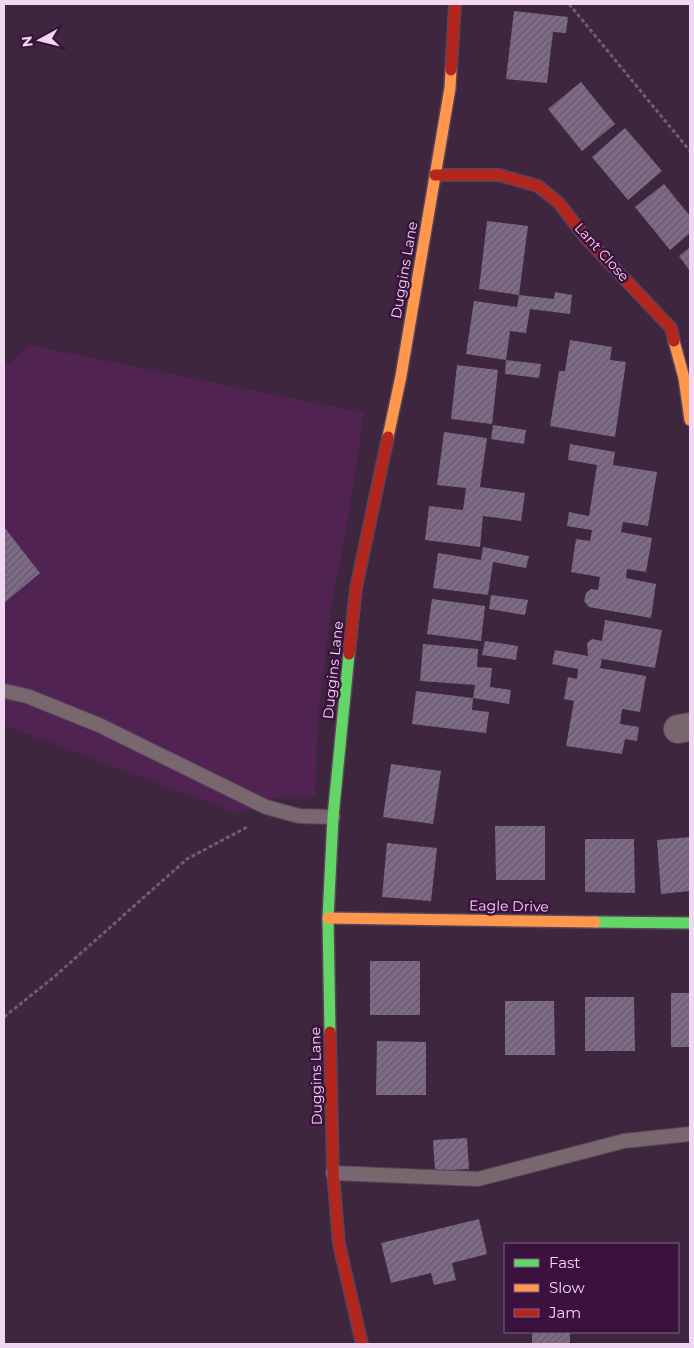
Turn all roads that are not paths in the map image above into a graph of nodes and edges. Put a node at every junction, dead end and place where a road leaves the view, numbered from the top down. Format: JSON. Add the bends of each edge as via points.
{"nodes":[{"id":1,"x":455,"y":4,"type":"edge"},
{"id":2,"x":435,"y":175,"type":"junction"},
{"id":3,"x":690,"y":420,"type":"edge"},
{"id":4,"x":4,"y":691,"type":"edge"},
{"id":5,"x":333,"y":817,"type":"junction"},
{"id":6,"x":328,"y":918,"type":"junction"},
{"id":7,"x":690,"y":923,"type":"edge"},
{"id":8,"x":690,"y":1134,"type":"edge"},
{"id":9,"x":333,"y":1173,"type":"junction"},
{"id":10,"x":362,"y":1344,"type":"edge"}],
"edges":[{"from":1,"to":2,"type":"street","name":"Duggins Lane","via":[[450,88]]},
{"from":2,"to":3,"type":"street","name":"Lant Close","via":[[499,175],[538,186],[559,203],[585,236],[671,328],[684,378]]},
{"from":2,"to":5,"type":"street","name":"Duggins Lane","via":[[401,376],[356,588]]},
{"from":4,"to":5,"type":"lane","via":[[27,696],[99,725],[266,807],[299,816]]},
{"from":5,"to":6,"type":"street","name":"Duggins Lane"},
{"from":6,"to":7,"type":"street","name":"Eagle Drive"},
{"from":6,"to":9,"type":"street","name":"Duggins Lane"},
{"from":8,"to":9,"type":"lane","via":[[624,1141],[478,1178]]},
{"from":9,"to":10,"type":"street","name":"Duggins Lane","via":[[338,1244]]}]}
